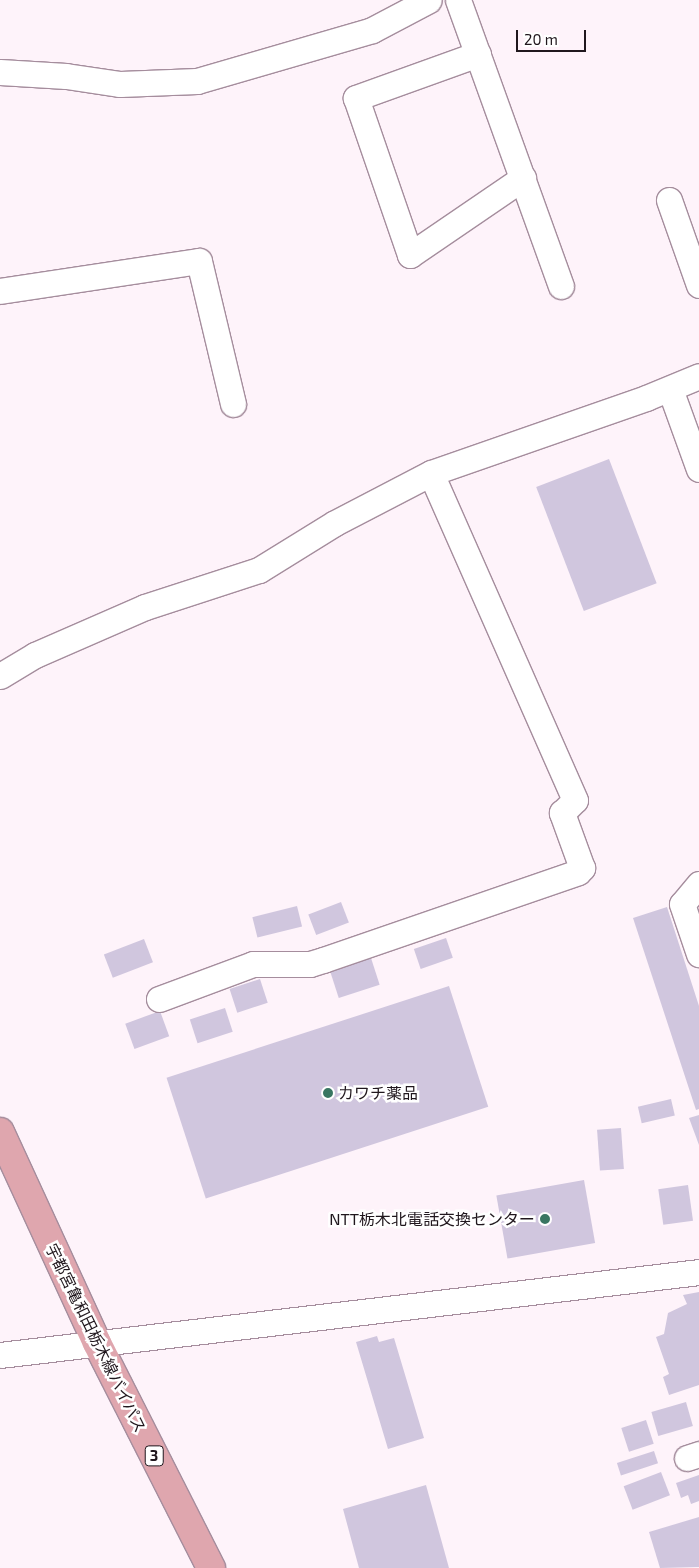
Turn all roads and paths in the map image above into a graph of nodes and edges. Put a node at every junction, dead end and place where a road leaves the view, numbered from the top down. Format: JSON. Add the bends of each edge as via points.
{"nodes":[{"id":1,"x":428,"y":0,"type":"edge"},
{"id":2,"x":458,"y":0,"type":"edge"},
{"id":3,"x":478,"y":54,"type":"junction"},
{"id":4,"x":0,"y":72,"type":"edge"},
{"id":5,"x":523,"y":178,"type":"junction"},
{"id":6,"x":669,"y":200,"type":"dead end"},
{"id":7,"x":561,"y":286,"type":"dead end"},
{"id":8,"x":699,"y":286,"type":"edge"},
{"id":9,"x":0,"y":291,"type":"edge"},
{"id":10,"x":699,"y":376,"type":"edge"},
{"id":11,"x":670,"y":389,"type":"junction"},
{"id":12,"x":233,"y":404,"type":"dead end"},
{"id":13,"x":699,"y":468,"type":"edge"},
{"id":14,"x":431,"y":473,"type":"junction"},
{"id":15,"x":0,"y":676,"type":"edge"},
{"id":16,"x":699,"y":884,"type":"edge"},
{"id":17,"x":699,"y":954,"type":"edge"},
{"id":18,"x":159,"y":1000,"type":"dead end"},
{"id":19,"x":0,"y":1132,"type":"edge"},
{"id":20,"x":699,"y":1272,"type":"edge"},
{"id":21,"x":97,"y":1343,"type":"junction"},
{"id":22,"x":0,"y":1355,"type":"edge"},
{"id":23,"x":212,"y":1568,"type":"edge"}],
"edges":[{"from":1,"to":4,"type":"street","via":[[372,30],[197,81],[120,84],[66,76]]},
{"from":2,"to":3,"type":"street"},
{"from":3,"to":5,"type":"street"},
{"from":3,"to":5,"type":"street","via":[[356,98],[410,256]]},
{"from":5,"to":7,"type":"street"},
{"from":6,"to":8,"type":"street"},
{"from":9,"to":12,"type":"street","via":[[199,262]]},
{"from":10,"to":11,"type":"street"},
{"from":11,"to":13,"type":"street"},
{"from":11,"to":14,"type":"street"},
{"from":14,"to":15,"type":"street","via":[[334,523],[259,570],[145,608],[35,655]]},
{"from":14,"to":18,"type":"street","via":[[575,800],[562,813],[582,868],[323,960],[310,964],[253,964]]},
{"from":16,"to":17,"type":"street","via":[[682,904]]},
{"from":19,"to":21,"type":"main road","name":"宇都宮亀和田栃木線バイパス","number":"3"},
{"from":20,"to":21,"type":"street"},
{"from":21,"to":22,"type":"street"},
{"from":21,"to":23,"type":"main road","name":"宇都宮亀和田栃木線バイパス","number":"3"}]}
